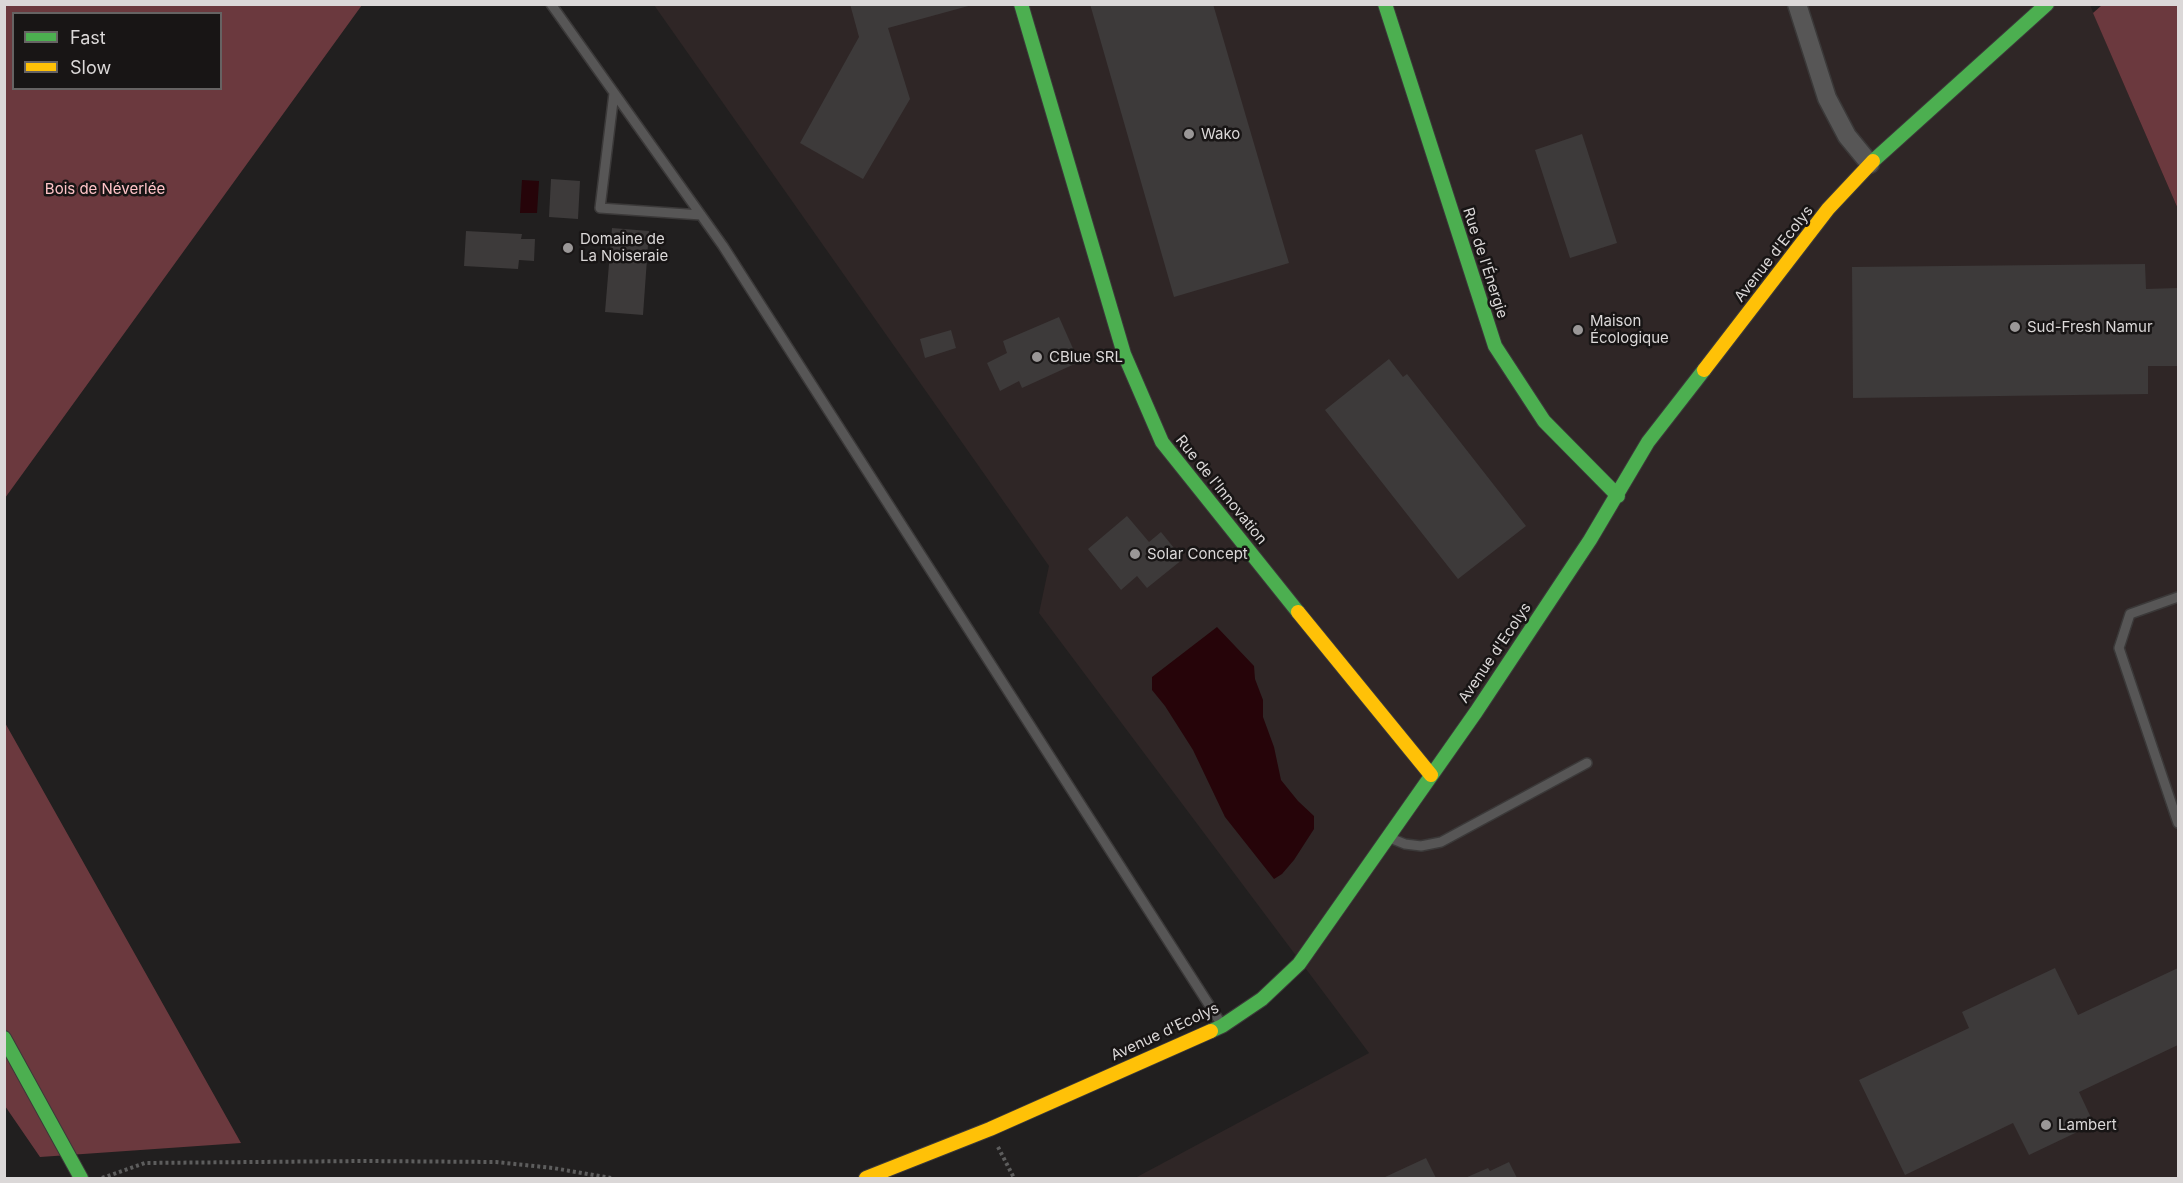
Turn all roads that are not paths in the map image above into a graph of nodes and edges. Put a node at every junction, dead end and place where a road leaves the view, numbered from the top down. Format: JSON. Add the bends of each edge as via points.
{"nodes":[{"id":1,"x":551,"y":4,"type":"edge"},
{"id":2,"x":1021,"y":4,"type":"edge"},
{"id":3,"x":1385,"y":4,"type":"edge"},
{"id":4,"x":1797,"y":4,"type":"edge"},
{"id":5,"x":2047,"y":4,"type":"edge"},
{"id":6,"x":614,"y":93,"type":"junction"},
{"id":7,"x":1870,"y":164,"type":"junction"},
{"id":8,"x":700,"y":216,"type":"junction"},
{"id":9,"x":1618,"y":496,"type":"junction"},
{"id":10,"x":2178,"y":597,"type":"edge"},
{"id":11,"x":1587,"y":763,"type":"dead end"},
{"id":12,"x":1431,"y":775,"type":"junction"},
{"id":13,"x":2178,"y":823,"type":"edge"},
{"id":14,"x":1388,"y":837,"type":"junction"},
{"id":15,"x":1222,"y":1026,"type":"junction"},
{"id":16,"x":4,"y":1038,"type":"edge"},
{"id":17,"x":81,"y":1179,"type":"edge"},
{"id":18,"x":866,"y":1179,"type":"edge"}],
"edges":[{"from":1,"to":6,"type":"lane"},
{"from":2,"to":12,"type":"street","name":"Rue de l'Innovation","via":[[1124,354],[1162,442]]},
{"from":3,"to":9,"type":"street","name":"Rue de l'Énergie","via":[[1495,346],[1545,421]]},
{"from":4,"to":7,"type":"street","via":[[1827,98],[1847,136]]},
{"from":5,"to":7,"type":"street","name":"Avenue d'Ecolys"},
{"from":6,"to":8,"type":"lane"},
{"from":6,"to":8,"type":"lane","via":[[600,208]]},
{"from":7,"to":9,"type":"street","name":"Avenue d'Ecolys","via":[[1838,198],[1648,442]]},
{"from":8,"to":15,"type":"lane","via":[[723,246]]},
{"from":9,"to":12,"type":"street","name":"Avenue d'Ecolys"},
{"from":10,"to":13,"type":"lane","via":[[2130,614],[2119,648]]},
{"from":11,"to":14,"type":"lane","via":[[1441,842],[1421,846]]},
{"from":12,"to":14,"type":"street","name":"Avenue d'Ecolys"},
{"from":14,"to":15,"type":"street","name":"Avenue d'Ecolys","via":[[1299,964],[1262,999]]},
{"from":15,"to":18,"type":"street","name":"Avenue d'Ecolys","via":[[990,1129]]},
{"from":16,"to":17,"type":"street"}]}
